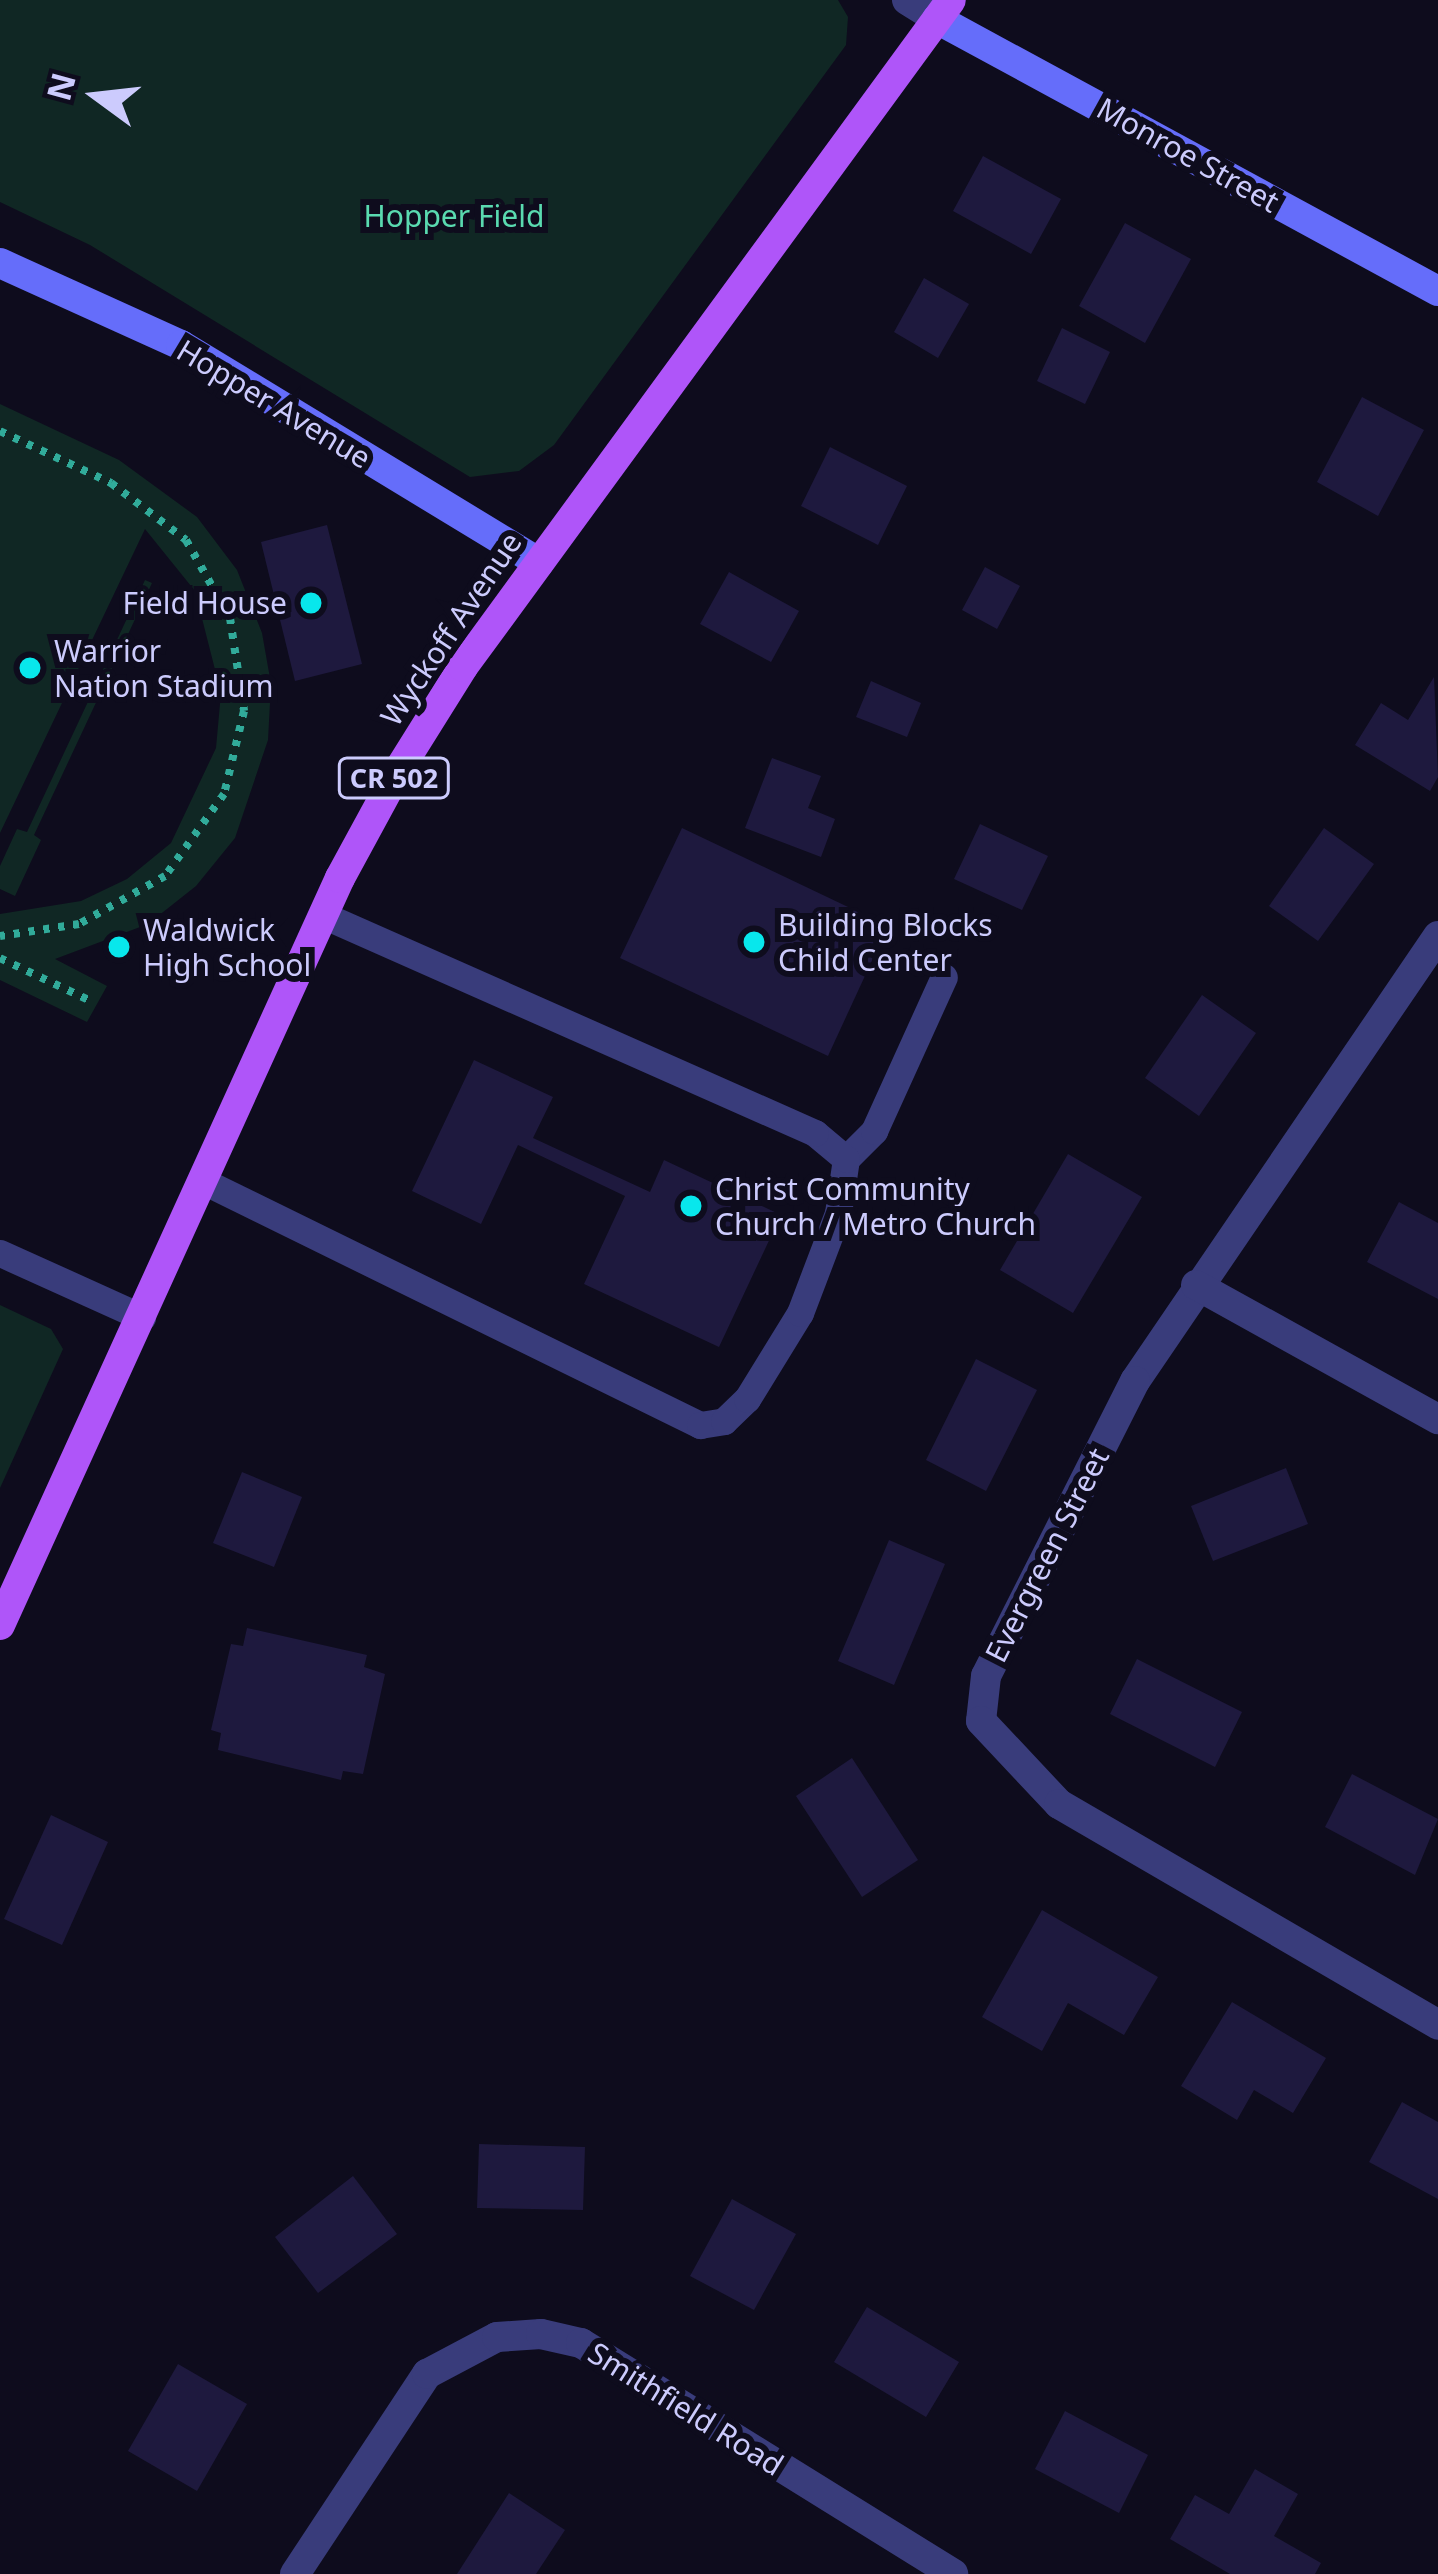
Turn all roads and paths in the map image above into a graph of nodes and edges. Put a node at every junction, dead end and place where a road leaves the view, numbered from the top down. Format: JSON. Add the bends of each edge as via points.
{"nodes":[{"id":1,"x":907,"y":0,"type":"edge"},
{"id":2,"x":944,"y":9,"type":"edge"},
{"id":3,"x":0,"y":263,"type":"edge"},
{"id":4,"x":1438,"y":291,"type":"edge"},
{"id":5,"x":0,"y":431,"type":"edge"},
{"id":6,"x":539,"y":562,"type":"junction"},
{"id":7,"x":323,"y":915,"type":"junction"},
{"id":8,"x":0,"y":936,"type":"edge"},
{"id":9,"x":1438,"y":936,"type":"edge"},
{"id":10,"x":0,"y":958,"type":"edge"},
{"id":11,"x":944,"y":977,"type":"dead end"},
{"id":12,"x":93,"y":1002,"type":"dead end"},
{"id":13,"x":846,"y":1159,"type":"junction"},
{"id":14,"x":202,"y":1181,"type":"junction"},
{"id":15,"x":0,"y":1253,"type":"edge"},
{"id":16,"x":1196,"y":1286,"type":"junction"},
{"id":17,"x":142,"y":1317,"type":"junction"},
{"id":18,"x":1438,"y":1419,"type":"edge"},
{"id":19,"x":0,"y":1625,"type":"edge"},
{"id":20,"x":1438,"y":2025,"type":"edge"},
{"id":21,"x":295,"y":2574,"type":"edge"},
{"id":22,"x":953,"y":2574,"type":"edge"}],
"edges":[{"from":1,"to":2,"type":"street"},
{"from":2,"to":4,"type":"street","name":"Monroe Street"},
{"from":2,"to":6,"type":"main road","name":"Wyckoff Avenue","number":"CR 502"},
{"from":3,"to":6,"type":"street","name":"Hopper Avenue","via":[[181,345]]},
{"from":5,"to":8,"type":"path","via":[[111,483],[186,540],[230,618],[244,711],[224,794],[165,876],[79,924]]},
{"from":6,"to":7,"type":"main road","name":"Wyckoff Avenue","number":"CR 502","via":[[398,771]]},
{"from":7,"to":13,"type":"lane","via":[[815,1133]]},
{"from":7,"to":14,"type":"main road","name":"Wyckoff Avenue","number":"CR 502"},
{"from":9,"to":16,"type":"street","name":"Evergreen Street"},
{"from":10,"to":12,"type":"path"},
{"from":11,"to":13,"type":"lane","via":[[874,1131]]},
{"from":13,"to":14,"type":"lane","via":[[838,1213],[800,1313],[747,1399],[724,1421],[700,1425]]},
{"from":14,"to":17,"type":"main road","name":"Wyckoff Avenue","number":"CR 502"},
{"from":15,"to":17,"type":"lane"},
{"from":16,"to":18,"type":"street"},
{"from":16,"to":20,"type":"street","name":"Evergreen Street","via":[[1136,1381],[1015,1613],[986,1676],[981,1721],[1059,1804]]},
{"from":17,"to":19,"type":"main road","name":"Wyckoff Avenue","number":"CR 502"},
{"from":21,"to":22,"type":"street","name":"Smithfield Road","via":[[427,2374],[497,2337],[541,2334],[581,2343]]}]}
